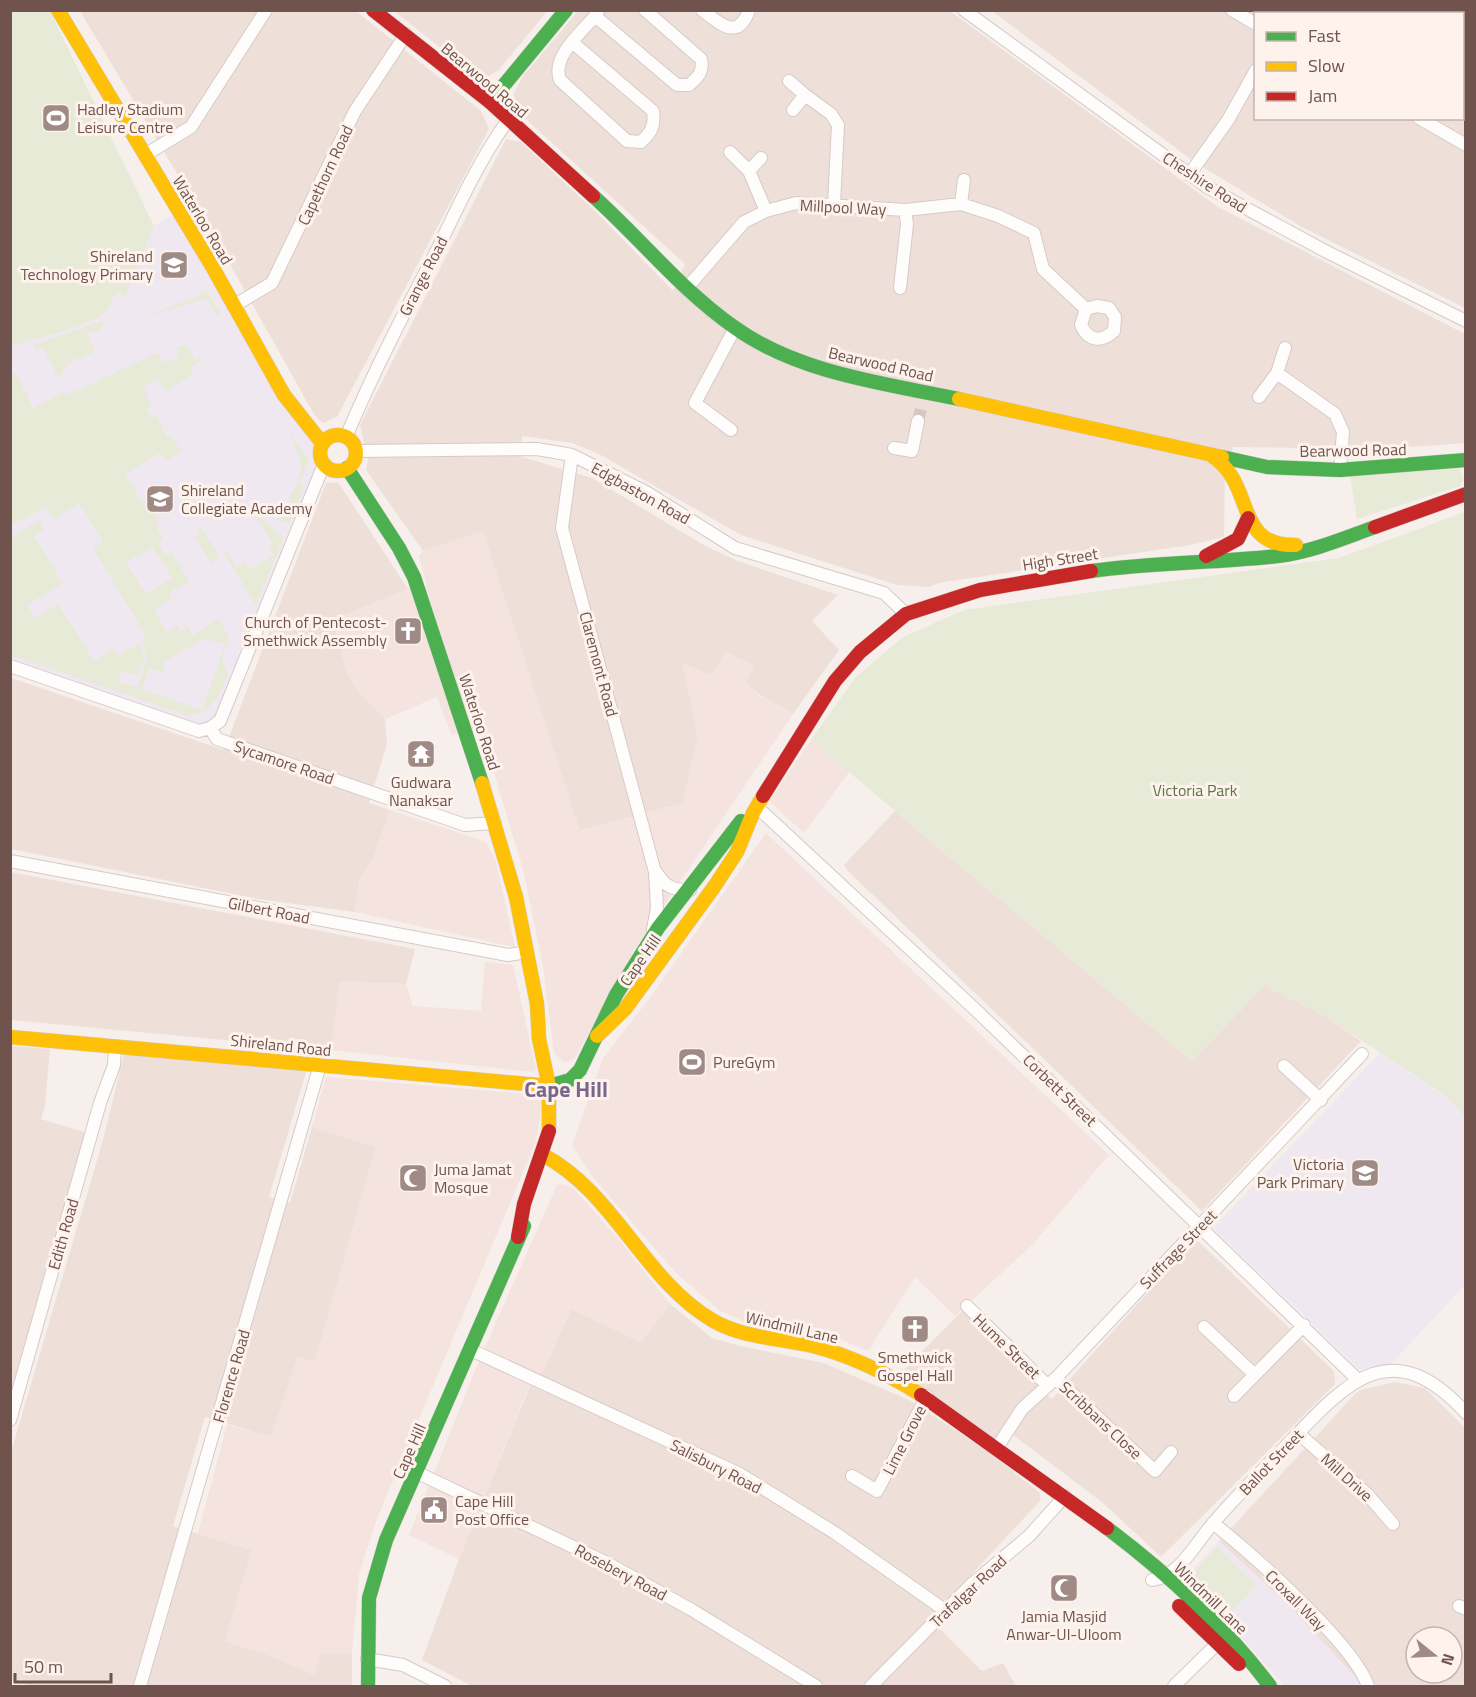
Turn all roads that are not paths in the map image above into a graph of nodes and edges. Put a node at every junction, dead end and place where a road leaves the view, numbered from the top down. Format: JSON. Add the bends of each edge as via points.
{"nodes":[{"id":1,"x":58,"y":10,"type":"edge"},
{"id":2,"x":266,"y":10,"type":"edge"},
{"id":3,"x":373,"y":10,"type":"edge"},
{"id":4,"x":566,"y":10,"type":"edge"},
{"id":5,"x":645,"y":10,"type":"edge"},
{"id":6,"x":702,"y":10,"type":"edge"},
{"id":7,"x":748,"y":10,"type":"edge"},
{"id":8,"x":964,"y":10,"type":"edge"},
{"id":9,"x":1232,"y":10,"type":"edge"},
{"id":10,"x":597,"y":13,"type":"edge"},
{"id":11,"x":1254,"y":23,"type":"edge"},
{"id":12,"x":406,"y":34,"type":"junction"},
{"id":13,"x":573,"y":43,"type":"junction"},
{"id":14,"x":1254,"y":74,"type":"edge"},
{"id":15,"x":789,"y":81,"type":"dead end"},
{"id":16,"x":805,"y":95,"type":"junction"},
{"id":17,"x":490,"y":102,"type":"junction"},
{"id":18,"x":793,"y":110,"type":"dead end"},
{"id":19,"x":508,"y":120,"type":"junction"},
{"id":20,"x":1422,"y":120,"type":"edge"},
{"id":21,"x":1466,"y":145,"type":"edge"},
{"id":22,"x":730,"y":152,"type":"dead end"},
{"id":23,"x":145,"y":155,"type":"junction"},
{"id":24,"x":761,"y":158,"type":"dead end"},
{"id":25,"x":749,"y":171,"type":"junction"},
{"id":26,"x":1189,"y":175,"type":"junction"},
{"id":27,"x":964,"y":180,"type":"dead end"},
{"id":28,"x":834,"y":204,"type":"junction"},
{"id":29,"x":961,"y":204,"type":"junction"},
{"id":30,"x":905,"y":210,"type":"junction"},
{"id":31,"x":766,"y":211,"type":"junction"},
{"id":32,"x":900,"y":288,"type":"dead end"},
{"id":33,"x":686,"y":289,"type":"junction"},
{"id":34,"x":235,"y":305,"type":"junction"},
{"id":35,"x":1086,"y":309,"type":"dead end"},
{"id":36,"x":1466,"y":321,"type":"edge"},
{"id":37,"x":735,"y":328,"type":"junction"},
{"id":38,"x":1285,"y":348,"type":"dead end"},
{"id":39,"x":1277,"y":373,"type":"junction"},
{"id":40,"x":1260,"y":397,"type":"dead end"},
{"id":41,"x":918,"y":421,"type":"tunnel mouth"},
{"id":42,"x":731,"y":430,"type":"dead end"},
{"id":43,"x":346,"y":436,"type":"junction"},
{"id":44,"x":322,"y":443,"type":"junction"},
{"id":45,"x":894,"y":448,"type":"dead end"},
{"id":46,"x":356,"y":451,"type":"junction"},
{"id":47,"x":1210,"y":454,"type":"junction"},
{"id":48,"x":572,"y":455,"type":"junction"},
{"id":49,"x":1462,"y":463,"type":"edge"},
{"id":50,"x":324,"y":464,"type":"junction"},
{"id":51,"x":1267,"y":467,"type":"junction"},
{"id":52,"x":347,"y":468,"type":"junction"},
{"id":53,"x":1340,"y":470,"type":"junction"},
{"id":54,"x":1240,"y":491,"type":"junction"},
{"id":55,"x":1466,"y":494,"type":"edge"},
{"id":56,"x":1248,"y":518,"type":"junction"},
{"id":57,"x":1361,"y":532,"type":"junction"},
{"id":58,"x":1195,"y":560,"type":"junction"},
{"id":59,"x":906,"y":614,"type":"junction"},
{"id":60,"x":10,"y":666,"type":"edge"},
{"id":61,"x":210,"y":728,"type":"junction"},
{"id":62,"x":755,"y":810,"type":"junction"},
{"id":63,"x":495,"y":823,"type":"junction"},
{"id":64,"x":10,"y":861,"type":"edge"},
{"id":65,"x":655,"y":872,"type":"junction"},
{"id":66,"x":690,"y":890,"type":"junction"},
{"id":67,"x":706,"y":898,"type":"joint"},
{"id":68,"x":684,"y":926,"type":"junction"},
{"id":69,"x":651,"y":940,"type":"junction"},
{"id":70,"x":527,"y":952,"type":"junction"},
{"id":71,"x":597,"y":1036,"type":"junction"},
{"id":72,"x":10,"y":1037,"type":"edge"},
{"id":73,"x":116,"y":1048,"type":"junction"},
{"id":74,"x":1362,"y":1054,"type":"dead end"},
{"id":75,"x":320,"y":1065,"type":"junction"},
{"id":76,"x":1284,"y":1066,"type":"dead end"},
{"id":77,"x":554,"y":1085,"type":"junction"},
{"id":78,"x":1322,"y":1100,"type":"junction"},
{"id":79,"x":554,"y":1153,"type":"junction"},
{"id":80,"x":1200,"y":1227,"type":"junction"},
{"id":81,"x":967,"y":1306,"type":"dead end"},
{"id":82,"x":1304,"y":1325,"type":"junction"},
{"id":83,"x":1204,"y":1327,"type":"dead end"},
{"id":84,"x":471,"y":1350,"type":"junction"},
{"id":85,"x":1254,"y":1374,"type":"junction"},
{"id":86,"x":1357,"y":1379,"type":"junction"},
{"id":87,"x":1052,"y":1382,"type":"junction"},
{"id":88,"x":927,"y":1396,"type":"junction"},
{"id":89,"x":1234,"y":1396,"type":"dead end"},
{"id":90,"x":1466,"y":1413,"type":"edge"},
{"id":91,"x":10,"y":1420,"type":"edge"},
{"id":92,"x":1298,"y":1433,"type":"junction"},
{"id":93,"x":998,"y":1446,"type":"junction"},
{"id":94,"x":1172,"y":1452,"type":"dead end"},
{"id":95,"x":418,"y":1473,"type":"junction"},
{"id":96,"x":852,"y":1476,"type":"dead end"},
{"id":97,"x":1065,"y":1496,"type":"junction"},
{"id":98,"x":1213,"y":1524,"type":"junction"},
{"id":99,"x":1393,"y":1524,"type":"dead end"},
{"id":100,"x":1167,"y":1578,"type":"junction"},
{"id":101,"x":1152,"y":1581,"type":"junction"},
{"id":102,"x":1178,"y":1606,"type":"junction"},
{"id":103,"x":946,"y":1611,"type":"junction"},
{"id":104,"x":1222,"y":1638,"type":"junction"},
{"id":105,"x":367,"y":1659,"type":"junction"},
{"id":106,"x":140,"y":1686,"type":"edge"},
{"id":107,"x":368,"y":1686,"type":"edge"},
{"id":108,"x":444,"y":1686,"type":"edge"},
{"id":109,"x":816,"y":1686,"type":"edge"},
{"id":110,"x":871,"y":1686,"type":"edge"},
{"id":111,"x":1174,"y":1686,"type":"edge"},
{"id":112,"x":1262,"y":1686,"type":"edge"},
{"id":113,"x":1270,"y":1686,"type":"edge"},
{"id":114,"x":1368,"y":1686,"type":"edge"}],
"edges":[{"from":1,"to":23,"type":"main road","name":"Waterloo Road"},
{"from":2,"to":23,"type":"street","via":[[191,127]]},
{"from":3,"to":12,"type":"main road","name":"Bearwood Road"},
{"from":4,"to":17,"type":"main road"},
{"from":5,"to":10,"type":"street","via":[[701,59],[699,76],[689,86],[677,85]]},
{"from":6,"to":7,"type":"street","via":[[726,28],[744,21]]},
{"from":8,"to":26,"type":"street","name":"Cheshire Road"},
{"from":9,"to":11,"type":"street"},
{"from":10,"to":13,"type":"street"},
{"from":12,"to":17,"type":"main road","name":"Bearwood Road"},
{"from":12,"to":34,"type":"street","name":"Capethorn Road","via":[[355,111],[272,283]]},
{"from":13,"to":13,"type":"street","via":[[558,62],[560,80],[627,141],[641,142],[655,123],[653,111]]},
{"from":14,"to":26,"type":"street","via":[[1228,120]]},
{"from":15,"to":16,"type":"street"},
{"from":16,"to":18,"type":"street"},
{"from":16,"to":28,"type":"street","via":[[831,114],[838,125]]},
{"from":17,"to":19,"type":"main road","name":"Bearwood Road"},
{"from":19,"to":33,"type":"main road","name":"Bearwood Road","via":[[604,206]]},
{"from":19,"to":43,"type":"street","name":"Grange Road","via":[[433,257]]},
{"from":20,"to":21,"type":"street"},
{"from":22,"to":25,"type":"street"},
{"from":23,"to":34,"type":"main road","name":"Waterloo Road"},
{"from":24,"to":25,"type":"street"},
{"from":25,"to":31,"type":"street"},
{"from":26,"to":36,"type":"street","name":"Cheshire Road","via":[[1317,247]]},
{"from":27,"to":29,"type":"street"},
{"from":28,"to":30,"type":"street","name":"Millpool Way"},
{"from":28,"to":31,"type":"street","name":"Millpool Way","via":[[796,203]]},
{"from":29,"to":30,"type":"street","name":"Millpool Way"},
{"from":29,"to":35,"type":"street","name":"Millpool Way","via":[[1034,233],[1043,269]]},
{"from":30,"to":32,"type":"street"},
{"from":31,"to":33,"type":"street","name":"Millpool Way","via":[[744,222]]},
{"from":33,"to":37,"type":"main road","name":"Bearwood Road"},
{"from":34,"to":44,"type":"main road","name":"Waterloo Road","via":[[273,378],[307,429]]},
{"from":37,"to":42,"type":"street","via":[[695,403]]},
{"from":37,"to":47,"type":"main road","name":"Bearwood Road","via":[[778,351],[834,372],[923,398]]},
{"from":38,"to":39,"type":"street"},
{"from":39,"to":40,"type":"street"},
{"from":39,"to":53,"type":"street","via":[[1335,414],[1343,432]]},
{"from":41,"to":45,"type":"street","via":[[912,451]]},
{"from":43,"to":44,"type":"main road","via":[[333,436]]},
{"from":43,"to":46,"type":"main road"},
{"from":44,"to":50,"type":"main road"},
{"from":46,"to":48,"type":"street","name":"Edgbaston Road","via":[[537,449]]},
{"from":46,"to":52,"type":"main road"},
{"from":47,"to":51,"type":"main road","name":"Bearwood Road"},
{"from":47,"to":54,"type":"main road","via":[[1228,467]]},
{"from":48,"to":59,"type":"street","name":"Edgbaston Road","via":[[646,492],[735,548],[884,593]]},
{"from":48,"to":65,"type":"street","name":"Claremont Road","via":[[562,528]]},
{"from":49,"to":53,"type":"main road","name":"Bearwood Road"},
{"from":50,"to":52,"type":"main road","via":[[334,470]]},
{"from":50,"to":61,"type":"street","via":[[220,721]]},
{"from":51,"to":53,"type":"main road","name":"Bearwood Road"},
{"from":51,"to":54,"type":"main road","via":[[1251,474]]},
{"from":52,"to":63,"type":"main road","name":"Waterloo Road","via":[[414,577]]},
{"from":54,"to":56,"type":"main road"},
{"from":55,"to":57,"type":"main road","name":"High Street"},
{"from":56,"to":57,"type":"main road","via":[[1262,537],[1277,546]]},
{"from":56,"to":58,"type":"main road","via":[[1238,539]]},
{"from":57,"to":58,"type":"main road","name":"High Street","via":[[1280,556]]},
{"from":58,"to":59,"type":"main road","name":"High Street","via":[[1138,564],[980,590]]},
{"from":59,"to":62,"type":"main road","name":"High Street","via":[[860,652],[835,681]]},
{"from":60,"to":61,"type":"street","name":"Sycamore Road","via":[[199,731]]},
{"from":61,"to":63,"type":"street","name":"Sycamore Road","via":[[217,739],[465,825]]},
{"from":62,"to":66,"type":"main road","name":"High Street","via":[[743,818]]},
{"from":62,"to":67,"type":"main road","name":"High Street","via":[[727,868]]},
{"from":62,"to":80,"type":"street","name":"Corbett Street","via":[[979,1013]]},
{"from":63,"to":70,"type":"main road","name":"Waterloo Road"},
{"from":64,"to":70,"type":"street","name":"Gilbert Road","via":[[508,955]]},
{"from":65,"to":66,"type":"street","via":[[666,886]]},
{"from":65,"to":69,"type":"street","name":"Claremont Road","via":[[657,908]]},
{"from":66,"to":68,"type":"main road","via":[[681,914]]},
{"from":66,"to":69,"type":"main road","name":"Cape Hill"},
{"from":67,"to":68,"type":"main road","name":"Cape Hill"},
{"from":68,"to":69,"type":"main road","via":[[675,925]]},
{"from":68,"to":71,"type":"main road","name":"Cape Hill","via":[[622,1014]]},
{"from":69,"to":71,"type":"main road","name":"Cape Hill","via":[[616,995]]},
{"from":70,"to":77,"type":"main road","name":"Waterloo Road"},
{"from":71,"to":77,"type":"main road","name":"Cape Hill","via":[[580,1070],[570,1080]]},
{"from":72,"to":73,"type":"main road","name":"Shireland Road"},
{"from":73,"to":75,"type":"main road","name":"Shireland Road"},
{"from":73,"to":91,"type":"street","name":"Edith Road"},
{"from":74,"to":78,"type":"street","name":"Suffrage Street"},
{"from":75,"to":77,"type":"main road","name":"Shireland Road"},
{"from":75,"to":106,"type":"street","name":"Florence Road"},
{"from":76,"to":78,"type":"street"},
{"from":77,"to":79,"type":"main road","name":"Cape Hill","via":[[550,1124]]},
{"from":77,"to":79,"type":"main road","name":"Cape Hill","via":[[563,1108]]},
{"from":78,"to":80,"type":"street","name":"Suffrage Street"},
{"from":79,"to":84,"type":"main road","name":"Cape Hill","via":[[535,1208],[518,1237]]},
{"from":79,"to":88,"type":"main road","name":"Windmill Lane","via":[[667,1283],[712,1322],[729,1330],[837,1353]]},
{"from":80,"to":82,"type":"street","name":"Corbett Street"},
{"from":80,"to":87,"type":"street","name":"Suffrage Street"},
{"from":81,"to":87,"type":"street","name":"Hume Street"},
{"from":82,"to":85,"type":"street"},
{"from":82,"to":86,"type":"street","name":"Corbett Street"},
{"from":83,"to":85,"type":"street"},
{"from":84,"to":95,"type":"main road","name":"Cape Hill"},
{"from":84,"to":103,"type":"street","name":"Salisbury Road","via":[[740,1474],[835,1533]]},
{"from":85,"to":89,"type":"street"},
{"from":86,"to":90,"type":"street","name":"Ballot Street","via":[[1366,1374],[1409,1373],[1437,1385]]},
{"from":86,"to":92,"type":"street","name":"Ballot Street"},
{"from":87,"to":93,"type":"street","name":"Suffrage Street","via":[[1022,1409]]},
{"from":87,"to":94,"type":"street","name":"Scribbans Close","via":[[1155,1470]]},
{"from":88,"to":93,"type":"main road","name":"Windmill Lane"},
{"from":88,"to":96,"type":"street","name":"Lime Grove","via":[[878,1491]]},
{"from":92,"to":98,"type":"street","name":"Ballot Street"},
{"from":92,"to":99,"type":"street","name":"Mill Drive","via":[[1367,1494]]},
{"from":93,"to":97,"type":"main road","name":"Windmill Lane"},
{"from":95,"to":105,"type":"main road","name":"Cape Hill","via":[[386,1540],[371,1586]]},
{"from":95,"to":109,"type":"street","name":"Rosebery Road","via":[[609,1564]]},
{"from":97,"to":100,"type":"main road","name":"Windmill Lane"},
{"from":97,"to":101,"type":"main road","name":"Windmill Lane"},
{"from":97,"to":103,"type":"street","name":"Trafalgar Road","via":[[1029,1536]]},
{"from":98,"to":100,"type":"street","name":"Ballot Street"},
{"from":98,"to":114,"type":"street","name":"Croxall Way","via":[[1244,1548],[1318,1621],[1363,1672]]},
{"from":100,"to":101,"type":"street"},
{"from":100,"to":102,"type":"street","via":[[1165,1583],[1179,1598]]},
{"from":100,"to":104,"type":"main road","name":"Windmill Lane","via":[[1202,1611]]},
{"from":101,"to":102,"type":"main road","name":"Windmill Lane"},
{"from":102,"to":104,"type":"main road","name":"Windmill Lane"},
{"from":103,"to":110,"type":"street","name":"Trafalgar Road"},
{"from":104,"to":111,"type":"street"},
{"from":104,"to":112,"type":"main road","name":"Windmill Lane"},
{"from":104,"to":113,"type":"main road","name":"Windmill Lane"},
{"from":105,"to":107,"type":"main road","name":"Cape Hill"},
{"from":105,"to":108,"type":"street","via":[[403,1665]]}]}
